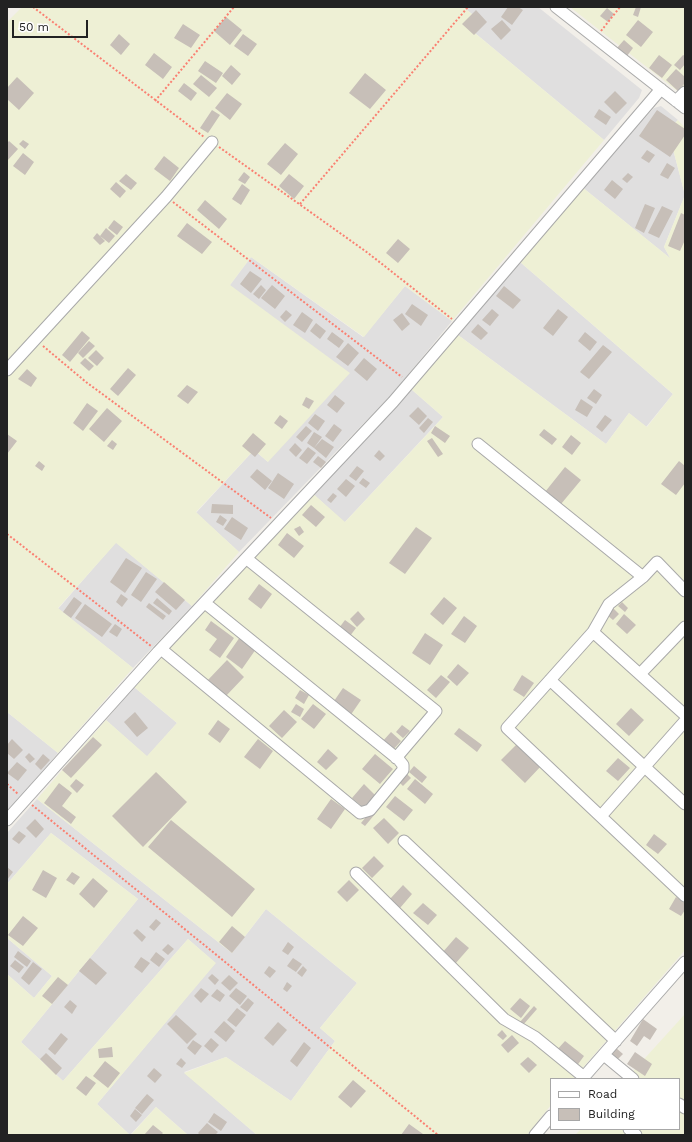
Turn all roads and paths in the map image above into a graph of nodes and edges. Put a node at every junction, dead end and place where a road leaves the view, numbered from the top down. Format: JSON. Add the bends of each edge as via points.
{"nodes":[{"id":1,"x":33,"y":7,"type":"edge"},
{"id":2,"x":234,"y":7,"type":"edge"},
{"id":3,"x":468,"y":7,"type":"edge"},
{"id":4,"x":556,"y":7,"type":"edge"},
{"id":5,"x":620,"y":7,"type":"edge"},
{"id":6,"x":596,"y":37,"type":"junction"},
{"id":7,"x":661,"y":89,"type":"junction"},
{"id":8,"x":685,"y":92,"type":"edge"},
{"id":9,"x":155,"y":101,"type":"junction"},
{"id":10,"x":676,"y":101,"type":"junction"},
{"id":11,"x":685,"y":108,"type":"edge"},
{"id":12,"x":212,"y":142,"type":"junction"},
{"id":13,"x":166,"y":197,"type":"junction"},
{"id":14,"x":300,"y":204,"type":"junction"},
{"id":15,"x":460,"y":324,"type":"junction"},
{"id":16,"x":34,"y":339,"type":"junction"},
{"id":17,"x":7,"y":370,"type":"edge"},
{"id":18,"x":410,"y":382,"type":"junction"},
{"id":19,"x":478,"y":444,"type":"dead end"},
{"id":20,"x":279,"y":525,"type":"junction"},
{"id":21,"x":7,"y":534,"type":"edge"},
{"id":22,"x":247,"y":559,"type":"junction"},
{"id":23,"x":643,"y":577,"type":"junction"},
{"id":24,"x":685,"y":591,"type":"edge"},
{"id":25,"x":205,"y":603,"type":"junction"},
{"id":26,"x":685,"y":626,"type":"edge"},
{"id":27,"x":594,"y":632,"type":"junction"},
{"id":28,"x":159,"y":650,"type":"junction"},
{"id":29,"x":640,"y":674,"type":"junction"},
{"id":30,"x":550,"y":680,"type":"junction"},
{"id":31,"x":685,"y":715,"type":"edge"},
{"id":32,"x":685,"y":721,"type":"edge"},
{"id":33,"x":396,"y":758,"type":"junction"},
{"id":34,"x":645,"y":767,"type":"junction"},
{"id":35,"x":7,"y":784,"type":"edge"},
{"id":36,"x":25,"y":800,"type":"junction"},
{"id":37,"x":685,"y":804,"type":"edge"},
{"id":38,"x":601,"y":816,"type":"junction"},
{"id":39,"x":7,"y":820,"type":"edge"},
{"id":40,"x":404,"y":841,"type":"dead end"},
{"id":41,"x":356,"y":874,"type":"dead end"},
{"id":42,"x":685,"y":896,"type":"edge"},
{"id":43,"x":685,"y":962,"type":"edge"},
{"id":44,"x":616,"y":1041,"type":"junction"},
{"id":45,"x":604,"y":1055,"type":"junction"},
{"id":46,"x":583,"y":1078,"type":"edge"},
{"id":47,"x":632,"y":1078,"type":"edge"},
{"id":48,"x":550,"y":1117,"type":"edge"},
{"id":49,"x":438,"y":1135,"type":"edge"},
{"id":50,"x":535,"y":1135,"type":"edge"}],
"edges":[{"from":1,"to":9,"type":"path"},
{"from":2,"to":9,"type":"path"},
{"from":3,"to":14,"type":"path"},
{"from":4,"to":6,"type":"street"},
{"from":5,"to":6,"type":"path"},
{"from":6,"to":7,"type":"street"},
{"from":7,"to":10,"type":"street"},
{"from":7,"to":15,"type":"street"},
{"from":8,"to":10,"type":"street"},
{"from":9,"to":12,"type":"path"},
{"from":10,"to":11,"type":"street"},
{"from":12,"to":13,"type":"street"},
{"from":12,"to":14,"type":"path"},
{"from":13,"to":16,"type":"street"},
{"from":13,"to":18,"type":"path"},
{"from":14,"to":15,"type":"path"},
{"from":15,"to":18,"type":"street"},
{"from":16,"to":17,"type":"street"},
{"from":16,"to":20,"type":"path","via":[[86,382]]},
{"from":18,"to":20,"type":"street"},
{"from":19,"to":23,"type":"street"},
{"from":20,"to":22,"type":"street"},
{"from":21,"to":28,"type":"path"},
{"from":22,"to":25,"type":"street"},
{"from":22,"to":33,"type":"street","via":[[436,711]]},
{"from":23,"to":24,"type":"street","via":[[657,562]]},
{"from":23,"to":27,"type":"street","via":[[609,604]]},
{"from":25,"to":28,"type":"street"},
{"from":25,"to":33,"type":"street"},
{"from":26,"to":29,"type":"street"},
{"from":27,"to":29,"type":"street"},
{"from":27,"to":30,"type":"street"},
{"from":28,"to":33,"type":"street","via":[[360,813],[370,810],[403,770],[403,764]]},
{"from":28,"to":36,"type":"street"},
{"from":29,"to":31,"type":"street"},
{"from":30,"to":34,"type":"street"},
{"from":30,"to":38,"type":"street","via":[[507,728]]},
{"from":32,"to":34,"type":"street"},
{"from":34,"to":37,"type":"street"},
{"from":34,"to":38,"type":"street"},
{"from":35,"to":36,"type":"path"},
{"from":36,"to":39,"type":"street"},
{"from":36,"to":49,"type":"path"},
{"from":38,"to":42,"type":"street"},
{"from":40,"to":44,"type":"street"},
{"from":41,"to":46,"type":"street","via":[[504,1019],[535,1037]]},
{"from":43,"to":44,"type":"street"},
{"from":44,"to":45,"type":"street"},
{"from":45,"to":46,"type":"street"},
{"from":45,"to":47,"type":"street"},
{"from":48,"to":50,"type":"street"}]}
